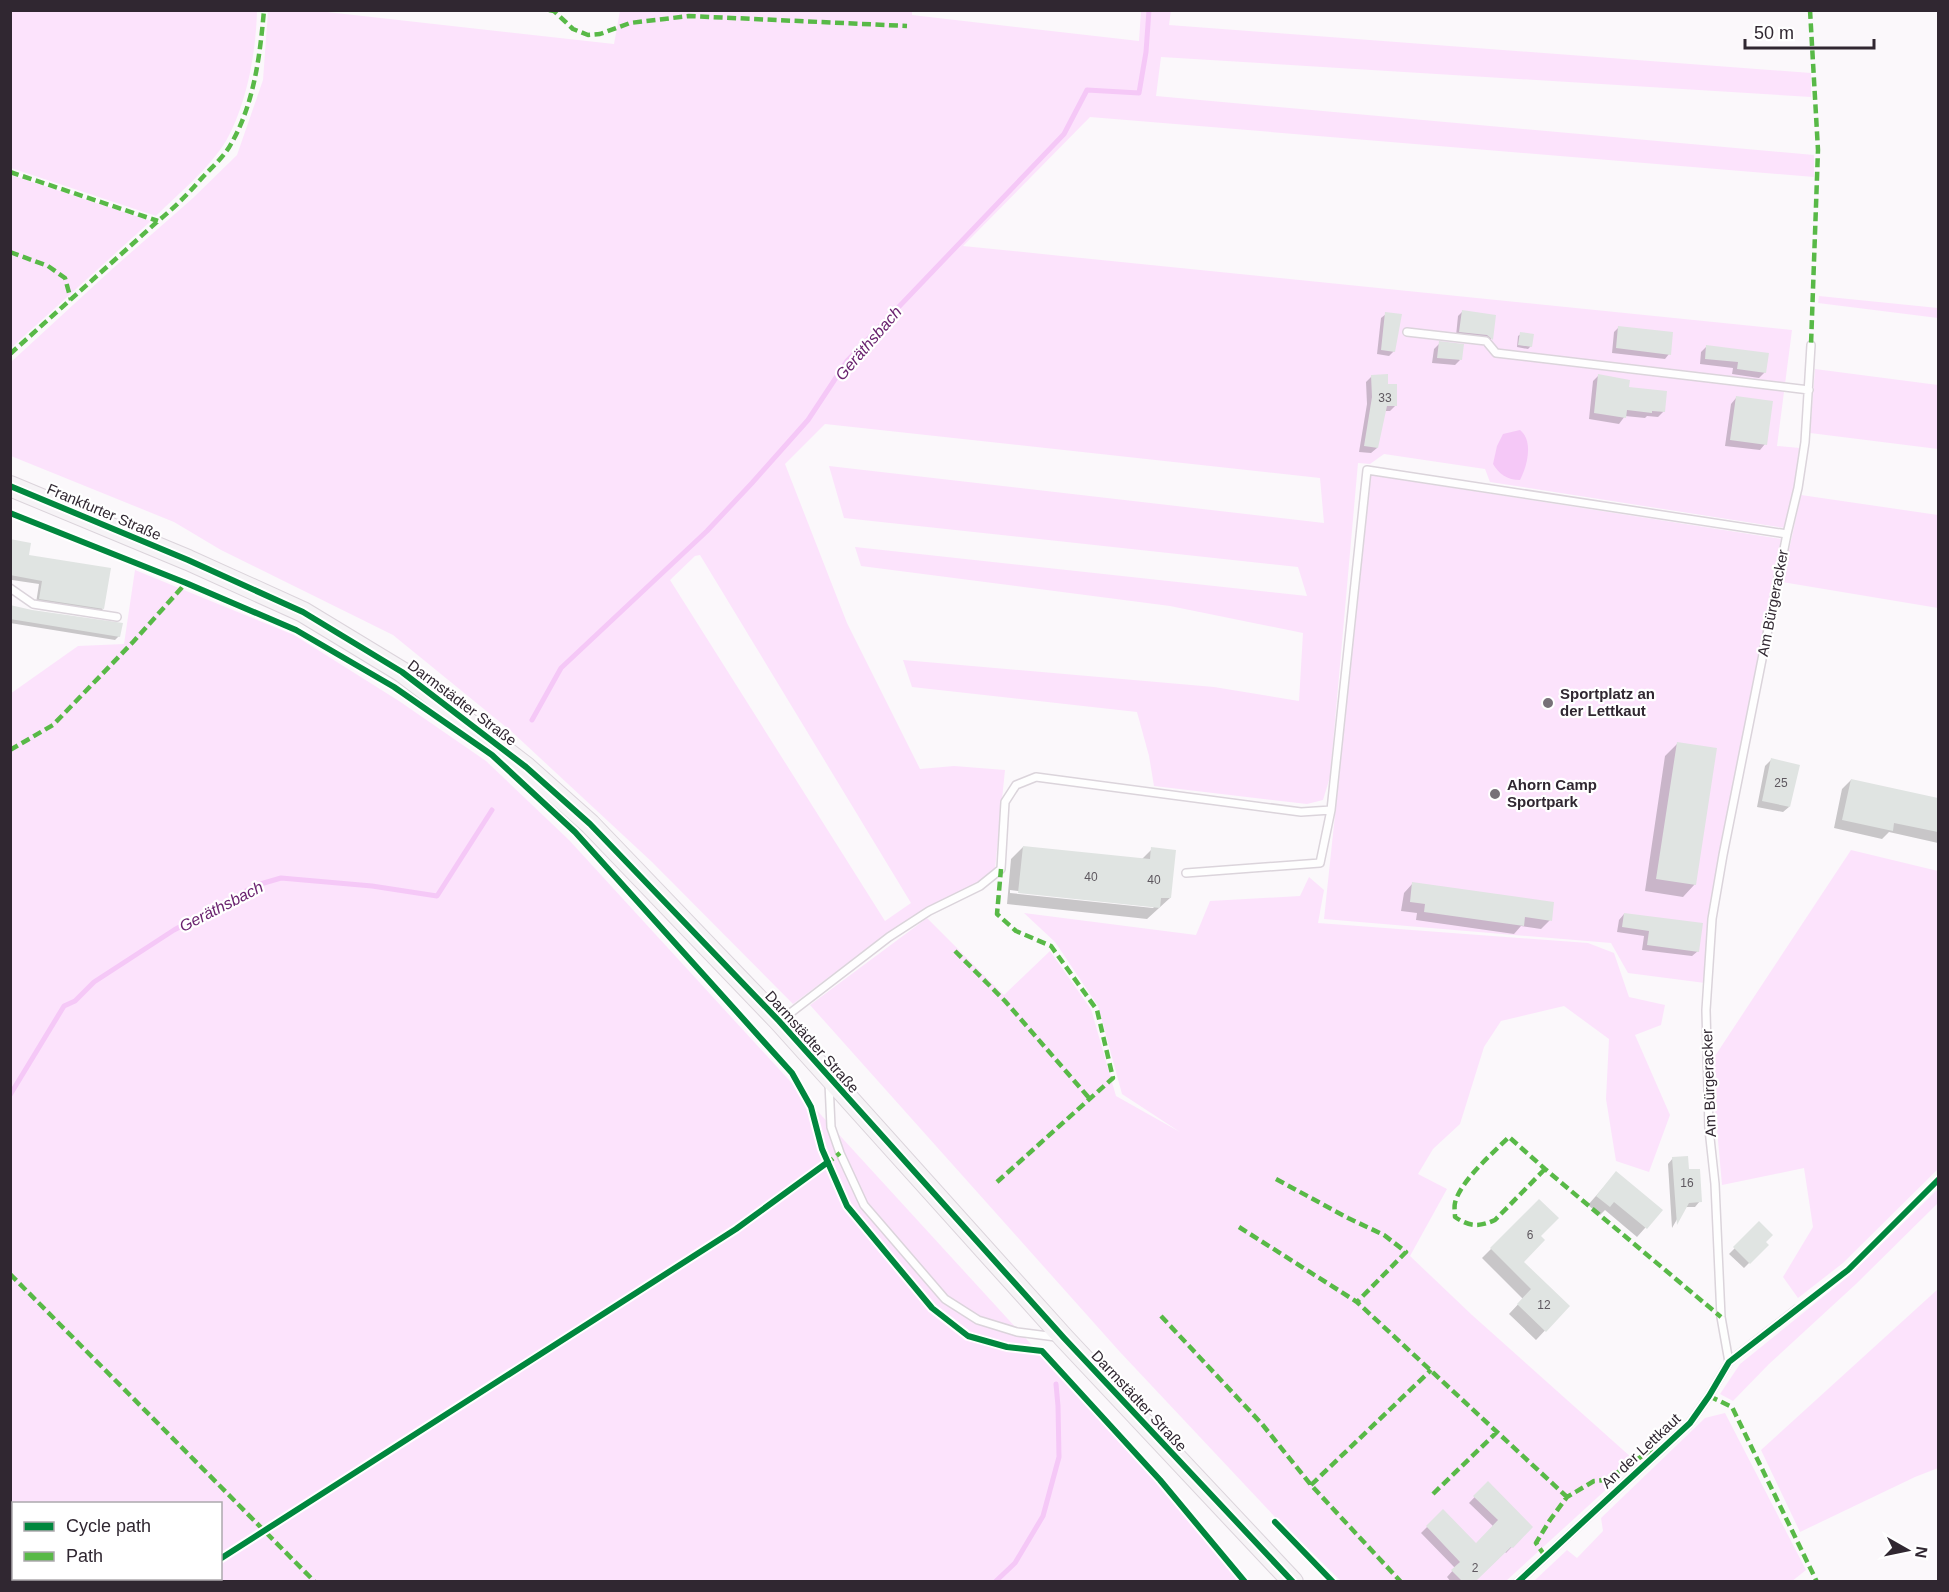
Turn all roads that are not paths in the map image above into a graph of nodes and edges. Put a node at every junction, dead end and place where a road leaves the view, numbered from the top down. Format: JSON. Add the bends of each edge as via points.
{"nodes":[{"id":1,"x":1407,"y":332,"type":"dead end"},
{"id":2,"x":1812,"y":345,"type":"dead end"},
{"id":3,"x":1809,"y":390,"type":"junction"},
{"id":4,"x":10,"y":486,"type":"edge"},
{"id":5,"x":1787,"y":534,"type":"junction"},
{"id":6,"x":188,"y":560,"type":"joint"},
{"id":7,"x":10,"y":588,"type":"edge"},
{"id":8,"x":117,"y":617,"type":"dead end"},
{"id":9,"x":1331,"y":810,"type":"junction"},
{"id":10,"x":1186,"y":873,"type":"dead end"},
{"id":11,"x":779,"y":1021,"type":"junction"},
{"id":12,"x":829,"y":1077,"type":"junction"},
{"id":13,"x":1797,"y":1309,"type":"dead end"},
{"id":14,"x":1064,"y":1338,"type":"junction"},
{"id":15,"x":1729,"y":1362,"type":"junction"},
{"id":16,"x":1293,"y":1581,"type":"edge"},
{"id":17,"x":1518,"y":1581,"type":"edge"}],
"edges":[{"from":1,"to":3,"type":"lane","via":[[1486,341],[1496,353]]},
{"from":2,"to":3,"type":"lane"},
{"from":3,"to":5,"type":"lane","via":[[1798,488]]},
{"from":4,"to":6,"type":"main road","name":"Frankfurter Straße"},
{"from":5,"to":9,"type":"lane","name":"Am Bürgeracker","via":[[1367,470]]},
{"from":5,"to":15,"type":"lane","name":"Am Bürgeracker","via":[[1712,919],[1707,1010],[1709,1119],[1721,1317]]},
{"from":6,"to":11,"type":"main road","name":"Darmstädter Straße","via":[[303,612],[402,672],[526,767],[590,824]]},
{"from":7,"to":8,"type":"lane","via":[[33,604]]},
{"from":9,"to":10,"type":"lane","via":[[1320,863]]},
{"from":9,"to":11,"type":"lane","via":[[1301,812],[1036,777],[1016,785],[1005,802],[1001,869],[980,886],[929,911],[889,937]]},
{"from":11,"to":12,"type":"main road","name":"Darmstädter Straße"},
{"from":12,"to":14,"type":"main road","name":"Darmstädter Straße"},
{"from":12,"to":14,"type":"lane","via":[[831,1127],[864,1205],[945,1299],[978,1320],[1017,1332]]},
{"from":13,"to":15,"type":"lane","name":"An der Lettkaut"},
{"from":14,"to":16,"type":"main road","name":"Darmstädter Straße"},
{"from":15,"to":17,"type":"lane","name":"An der Lettkaut","via":[[1690,1423]]}]}
